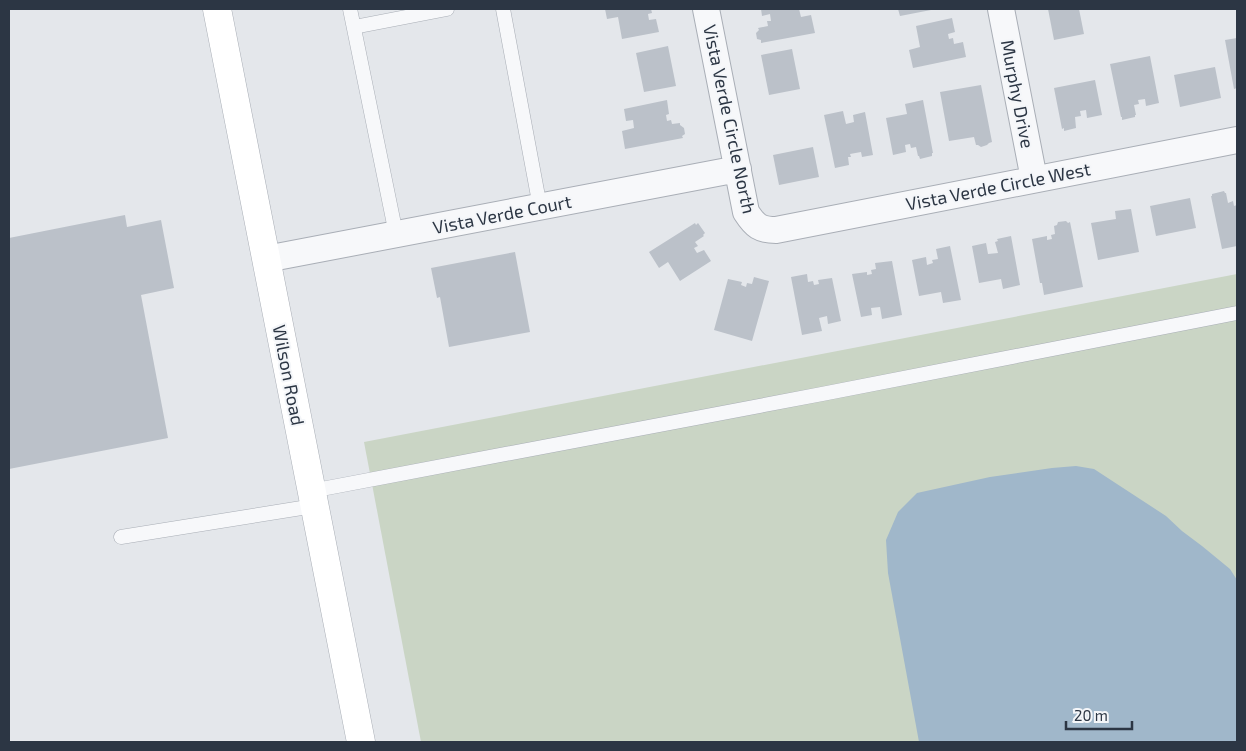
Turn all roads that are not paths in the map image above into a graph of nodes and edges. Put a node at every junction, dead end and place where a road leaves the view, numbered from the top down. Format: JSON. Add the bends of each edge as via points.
{"nodes":[{"id":1,"x":217,"y":9,"type":"edge"},
{"id":2,"x":350,"y":9,"type":"edge"},
{"id":3,"x":447,"y":9,"type":"edge"},
{"id":4,"x":504,"y":9,"type":"edge"},
{"id":5,"x":706,"y":9,"type":"edge"},
{"id":6,"x":1001,"y":9,"type":"edge"},
{"id":7,"x":354,"y":27,"type":"junction"},
{"id":8,"x":1237,"y":140,"type":"edge"},
{"id":9,"x":738,"y":169,"type":"junction"},
{"id":10,"x":1034,"y":179,"type":"junction"},
{"id":11,"x":540,"y":207,"type":"junction"},
{"id":12,"x":758,"y":227,"type":"joint"},
{"id":13,"x":396,"y":234,"type":"junction"},
{"id":14,"x":266,"y":259,"type":"junction"},
{"id":15,"x":1237,"y":313,"type":"edge"},
{"id":16,"x":313,"y":499,"type":"junction"},
{"id":17,"x":121,"y":537,"type":"dead end"},
{"id":18,"x":357,"y":742,"type":"edge"}],
"edges":[{"from":1,"to":14,"type":"main road","name":"Wilson Road"},
{"from":2,"to":7,"type":"lane"},
{"from":3,"to":7,"type":"lane"},
{"from":4,"to":11,"type":"lane"},
{"from":5,"to":9,"type":"street","name":"Vista Verde Circle North"},
{"from":6,"to":10,"type":"street","name":"Murphy Drive"},
{"from":7,"to":13,"type":"lane"},
{"from":8,"to":10,"type":"street","name":"Vista Verde Circle West"},
{"from":9,"to":11,"type":"street","name":"Vista Verde Court"},
{"from":9,"to":12,"type":"street","name":"Vista Verde Circle North","via":[[746,212]]},
{"from":10,"to":12,"type":"street","name":"Vista Verde Circle West","via":[[776,230]]},
{"from":11,"to":13,"type":"street","name":"Vista Verde Court"},
{"from":13,"to":14,"type":"street","name":"Vista Verde Court"},
{"from":14,"to":16,"type":"main road","name":"Wilson Road"},
{"from":15,"to":16,"type":"lane","via":[[851,388]]},
{"from":16,"to":17,"type":"lane"},
{"from":16,"to":18,"type":"main road","name":"Wilson Road"}]}
